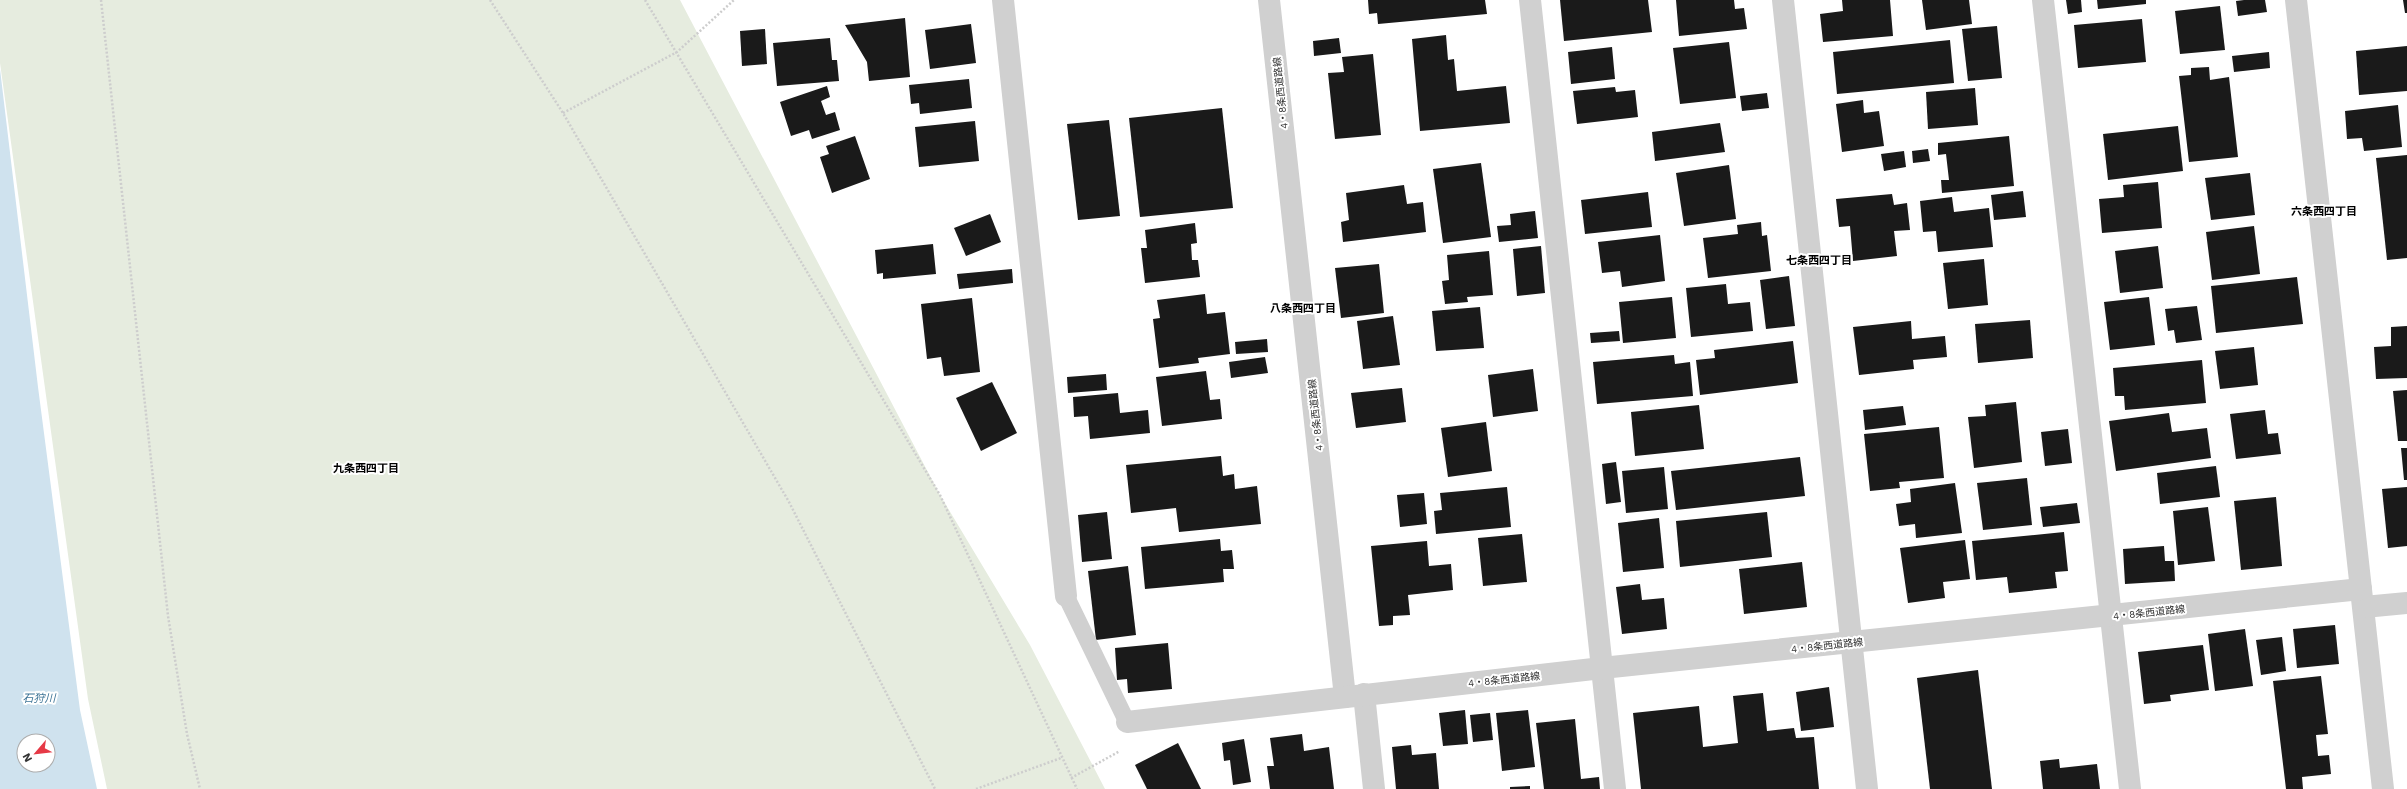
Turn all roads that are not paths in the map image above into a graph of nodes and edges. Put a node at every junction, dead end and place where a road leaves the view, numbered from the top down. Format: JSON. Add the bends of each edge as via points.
{"nodes":[{"id":1,"x":1003,"y":0,"type":"edge"},
{"id":2,"x":1269,"y":0,"type":"edge"},
{"id":3,"x":1530,"y":0,"type":"edge"},
{"id":4,"x":1783,"y":0,"type":"edge"},
{"id":5,"x":2043,"y":0,"type":"edge"},
{"id":6,"x":2296,"y":0,"type":"edge"},
{"id":7,"x":1066,"y":596,"type":"joint"},
{"id":8,"x":2363,"y":598,"type":"junction"},
{"id":9,"x":2407,"y":603,"type":"edge"},
{"id":10,"x":2111,"y":616,"type":"junction"},
{"id":11,"x":1851,"y":642,"type":"junction"},
{"id":12,"x":1602,"y":668,"type":"junction"},
{"id":13,"x":1355,"y":696,"type":"junction"},
{"id":14,"x":1127,"y":722,"type":"joint"},
{"id":15,"x":1374,"y":789,"type":"edge"},
{"id":16,"x":1615,"y":789,"type":"edge"},
{"id":17,"x":1867,"y":789,"type":"edge"},
{"id":18,"x":2130,"y":789,"type":"edge"},
{"id":19,"x":2383,"y":789,"type":"edge"}],
"edges":[{"from":1,"to":7,"type":"street"},
{"from":2,"to":13,"type":"street","name":"4・8条西道路線"},
{"from":3,"to":12,"type":"street"},
{"from":4,"to":11,"type":"street"},
{"from":5,"to":10,"type":"street"},
{"from":6,"to":8,"type":"street"},
{"from":7,"to":14,"type":"lane"},
{"from":8,"to":9,"type":"street","name":"4・8条西道路線"},
{"from":8,"to":10,"type":"street","name":"4・8条西道路線"},
{"from":8,"to":19,"type":"street"},
{"from":10,"to":11,"type":"street","name":"4・8条西道路線"},
{"from":10,"to":18,"type":"street"},
{"from":11,"to":12,"type":"street","name":"4・8条西道路線"},
{"from":11,"to":17,"type":"street"},
{"from":12,"to":13,"type":"street","name":"4・8条西道路線"},
{"from":12,"to":16,"type":"street"},
{"from":13,"to":14,"type":"street"},
{"from":13,"to":15,"type":"street"}]}
